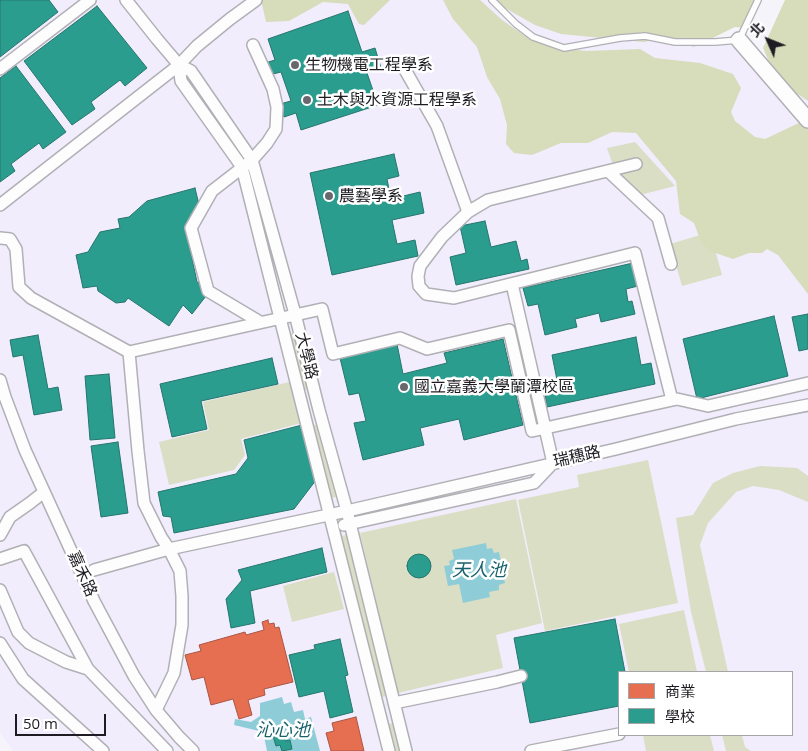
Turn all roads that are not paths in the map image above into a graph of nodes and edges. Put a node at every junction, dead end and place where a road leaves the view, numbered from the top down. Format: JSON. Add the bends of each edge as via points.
{"nodes":[{"id":1,"x":90,"y":0,"type":"edge"},
{"id":2,"x":126,"y":0,"type":"edge"},
{"id":3,"x":256,"y":0,"type":"edge"},
{"id":4,"x":492,"y":0,"type":"edge"},
{"id":5,"x":758,"y":0,"type":"edge"},
{"id":6,"x":739,"y":40,"type":"junction"},
{"id":7,"x":253,"y":45,"type":"dead end"},
{"id":8,"x":180,"y":65,"type":"junction"},
{"id":9,"x":0,"y":68,"type":"edge"},
{"id":10,"x":404,"y":68,"type":"dead end"},
{"id":11,"x":808,"y":120,"type":"edge"},
{"id":12,"x":252,"y":160,"type":"junction"},
{"id":13,"x":636,"y":164,"type":"dead end"},
{"id":14,"x":242,"y":167,"type":"junction"},
{"id":15,"x":608,"y":171,"type":"junction"},
{"id":16,"x":0,"y":205,"type":"edge"},
{"id":17,"x":468,"y":212,"type":"junction"},
{"id":18,"x":0,"y":238,"type":"edge"},
{"id":19,"x":671,"y":264,"type":"dead end"},
{"id":20,"x":512,"y":284,"type":"junction"},
{"id":21,"x":295,"y":314,"type":"junction"},
{"id":22,"x":280,"y":318,"type":"junction"},
{"id":23,"x":260,"y":322,"type":"junction"},
{"id":24,"x":129,"y":352,"type":"junction"},
{"id":25,"x":0,"y":380,"type":"edge"},
{"id":26,"x":808,"y":383,"type":"edge"},
{"id":27,"x":672,"y":400,"type":"junction"},
{"id":28,"x":808,"y":405,"type":"edge"},
{"id":29,"x":545,"y":428,"type":"junction"},
{"id":30,"x":553,"y":463,"type":"junction"},
{"id":31,"x":44,"y":492,"type":"junction"},
{"id":32,"x":347,"y":511,"type":"junction"},
{"id":33,"x":330,"y":515,"type":"junction"},
{"id":34,"x":350,"y":524,"type":"junction"},
{"id":35,"x":333,"y":528,"type":"junction"},
{"id":36,"x":0,"y":535,"type":"edge"},
{"id":37,"x":169,"y":549,"type":"junction"},
{"id":38,"x":0,"y":559,"type":"edge"},
{"id":39,"x":94,"y":570,"type":"dead end"},
{"id":40,"x":0,"y":590,"type":"edge"},
{"id":41,"x":0,"y":643,"type":"edge"},
{"id":42,"x":88,"y":669,"type":"junction"},
{"id":43,"x":521,"y":676,"type":"dead end"},
{"id":44,"x":394,"y":703,"type":"junction"},
{"id":45,"x":156,"y":710,"type":"junction"},
{"id":46,"x":618,"y":734,"type":"edge"},
{"id":47,"x":103,"y":751,"type":"edge"},
{"id":48,"x":168,"y":751,"type":"edge"},
{"id":49,"x":193,"y":751,"type":"edge"},
{"id":50,"x":389,"y":751,"type":"edge"},
{"id":51,"x":406,"y":751,"type":"edge"},
{"id":52,"x":531,"y":751,"type":"edge"}],
"edges":[{"from":1,"to":9,"type":"street"},
{"from":2,"to":8,"type":"street","name":"大學路"},
{"from":3,"to":8,"type":"street","via":[[197,46]]},
{"from":4,"to":6,"type":"lane","via":[[533,37],[564,48],[645,36],[675,42]]},
{"from":5,"to":6,"type":"lane"},
{"from":6,"to":11,"type":"street"},
{"from":7,"to":12,"type":"street","via":[[273,89],[277,107],[276,129]]},
{"from":8,"to":12,"type":"street","name":"大學路","via":[[191,71]]},
{"from":8,"to":14,"type":"street","via":[[181,81]]},
{"from":8,"to":16,"type":"street"},
{"from":10,"to":17,"type":"street","via":[[437,126]]},
{"from":12,"to":14,"type":"street"},
{"from":12,"to":21,"type":"street","name":"大學路"},
{"from":13,"to":15,"type":"street"},
{"from":14,"to":22,"type":"street"},
{"from":14,"to":23,"type":"street","via":[[212,191],[191,228],[208,291]]},
{"from":15,"to":17,"type":"street","via":[[488,200]]},
{"from":15,"to":19,"type":"street","via":[[658,218]]},
{"from":17,"to":20,"type":"street","via":[[442,237],[420,266],[419,286],[426,294],[454,298]]},
{"from":18,"to":24,"type":"street","via":[[10,239],[16,249],[19,287],[31,298]]},
{"from":20,"to":27,"type":"street","via":[[635,253]]},
{"from":20,"to":29,"type":"street"},
{"from":21,"to":22,"type":"street"},
{"from":21,"to":29,"type":"street","via":[[322,309],[333,354],[400,338],[426,349],[509,330],[532,431]]},
{"from":21,"to":32,"type":"street","name":"大學路"},
{"from":22,"to":23,"type":"street"},
{"from":22,"to":33,"type":"street"},
{"from":23,"to":24,"type":"street"},
{"from":24,"to":37,"type":"street","via":[[144,503]]},
{"from":25,"to":31,"type":"street","name":"嘉禾路"},
{"from":26,"to":27,"type":"street","via":[[708,406]]},
{"from":27,"to":29,"type":"street"},
{"from":28,"to":30,"type":"street","name":"瑞穗路"},
{"from":29,"to":30,"type":"street"},
{"from":30,"to":32,"type":"street","name":"瑞穗路"},
{"from":30,"to":34,"type":"street","via":[[534,484]]},
{"from":31,"to":36,"type":"street","via":[[10,518]]},
{"from":31,"to":45,"type":"street","name":"嘉禾路","via":[[94,601]]},
{"from":32,"to":33,"type":"street","name":"瑞穗路"},
{"from":32,"to":34,"type":"street","name":"大學路"},
{"from":33,"to":35,"type":"street"},
{"from":33,"to":37,"type":"street","name":"瑞穗路"},
{"from":34,"to":35,"type":"street"},
{"from":34,"to":44,"type":"street","name":"大學路"},
{"from":35,"to":50,"type":"street"},
{"from":37,"to":39,"type":"street","name":"瑞穗路"},
{"from":37,"to":45,"type":"street","via":[[180,571],[182,625],[174,673]]},
{"from":38,"to":42,"type":"street","via":[[24,551]]},
{"from":40,"to":42,"type":"street","via":[[18,632],[29,643]]},
{"from":41,"to":47,"type":"street","via":[[23,678]]},
{"from":42,"to":48,"type":"street"},
{"from":43,"to":44,"type":"street"},
{"from":44,"to":51,"type":"street","name":"大學路"},
{"from":45,"to":49,"type":"street","name":"嘉禾路"},
{"from":46,"to":52,"type":"street"}]}
